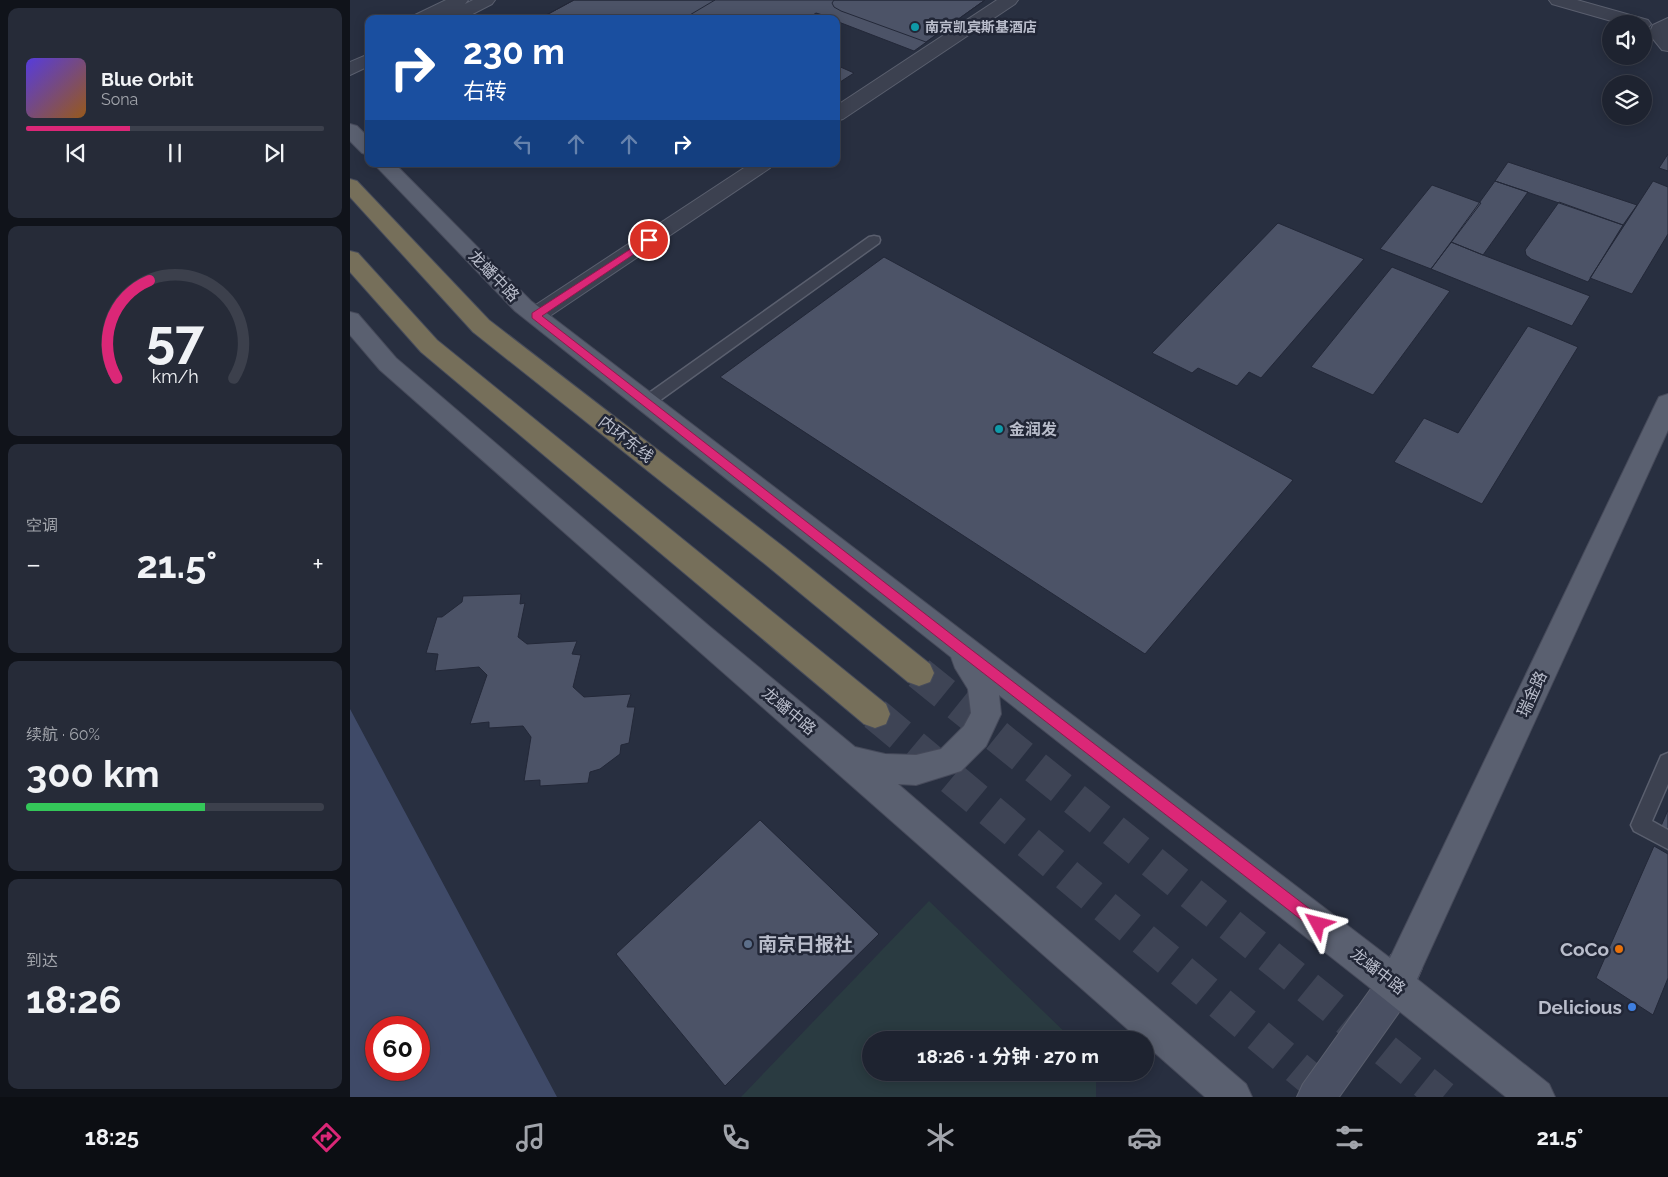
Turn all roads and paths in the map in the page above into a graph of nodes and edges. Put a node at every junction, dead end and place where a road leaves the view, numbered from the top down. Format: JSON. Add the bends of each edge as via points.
{"nodes":[{"id":1,"x":459,"y":0,"type":"edge"},
{"id":2,"x":486,"y":0,"type":"edge"},
{"id":3,"x":1009,"y":0,"type":"edge"},
{"id":4,"x":1558,"y":0,"type":"edge"},
{"id":5,"x":429,"y":15,"type":"edge"},
{"id":6,"x":457,"y":15,"type":"edge"},
{"id":7,"x":1653,"y":25,"type":"edge"},
{"id":8,"x":365,"y":46,"type":"edge"},
{"id":9,"x":1668,"y":46,"type":"edge"},
{"id":10,"x":350,"y":54,"type":"edge"},
{"id":11,"x":365,"y":61,"type":"edge"},
{"id":12,"x":350,"y":69,"type":"edge"},
{"id":13,"x":840,"y":112,"type":"edge"},
{"id":14,"x":350,"y":130,"type":"edge"},
{"id":15,"x":365,"y":145,"type":"edge"},
{"id":16,"x":387,"y":167,"type":"edge"},
{"id":17,"x":759,"y":167,"type":"edge"},
{"id":18,"x":350,"y":185,"type":"edge"},
{"id":19,"x":874,"y":240,"type":"dead end"},
{"id":20,"x":350,"y":258,"type":"edge"},
{"id":21,"x":536,"y":316,"type":"junction"},
{"id":22,"x":350,"y":320,"type":"edge"},
{"id":23,"x":647,"y":402,"type":"junction"},
{"id":24,"x":1668,"y":403,"type":"edge"},
{"id":25,"x":956,"y":644,"type":"junction"},
{"id":26,"x":919,"y":673,"type":"tunnel mouth"},
{"id":27,"x":875,"y":714,"type":"tunnel mouth"},
{"id":28,"x":845,"y":758,"type":"junction"},
{"id":29,"x":1668,"y":762,"type":"edge"},
{"id":30,"x":1668,"y":840,"type":"edge"},
{"id":31,"x":1396,"y":985,"type":"junction"},
{"id":32,"x":1233,"y":1097,"type":"edge"},
{"id":33,"x":1316,"y":1097,"type":"edge"},
{"id":34,"x":1536,"y":1097,"type":"edge"}],
"edges":[{"from":1,"to":5,"type":"street"},
{"from":2,"to":6,"type":"street"},
{"from":3,"to":13,"type":"street"},
{"from":4,"to":7,"type":"street"},
{"from":7,"to":9,"type":"street"},
{"from":8,"to":10,"type":"street"},
{"from":11,"to":12,"type":"street"},
{"from":14,"to":15,"type":"main road"},
{"from":16,"to":21,"type":"main road","name":"龙蟠中路"},
{"from":17,"to":21,"type":"street"},
{"from":18,"to":26,"type":"highway","name":"内环东线","via":[[482,326]]},
{"from":19,"to":23,"type":"lane"},
{"from":20,"to":27,"type":"highway","via":[[429,346]]},
{"from":21,"to":23,"type":"main road","name":"龙蟠中路"},
{"from":22,"to":28,"type":"main road","name":"龙蟠中路","via":[[388,364]]},
{"from":23,"to":25,"type":"main road","name":"龙蟠中路"},
{"from":24,"to":31,"type":"main road","name":"瑞金路"},
{"from":25,"to":28,"type":"main road","via":[[983,686],[986,714],[975,736],[950,761],[916,770],[885,769]]},
{"from":25,"to":31,"type":"main road","name":"龙蟠中路"},
{"from":28,"to":32,"type":"main road","name":"龙蟠中路"},
{"from":29,"to":30,"type":"lane","via":[[1641,825]]},
{"from":31,"to":33,"type":"main road","name":"瑞金路"},
{"from":31,"to":34,"type":"main road","name":"龙蟠中路"}]}
